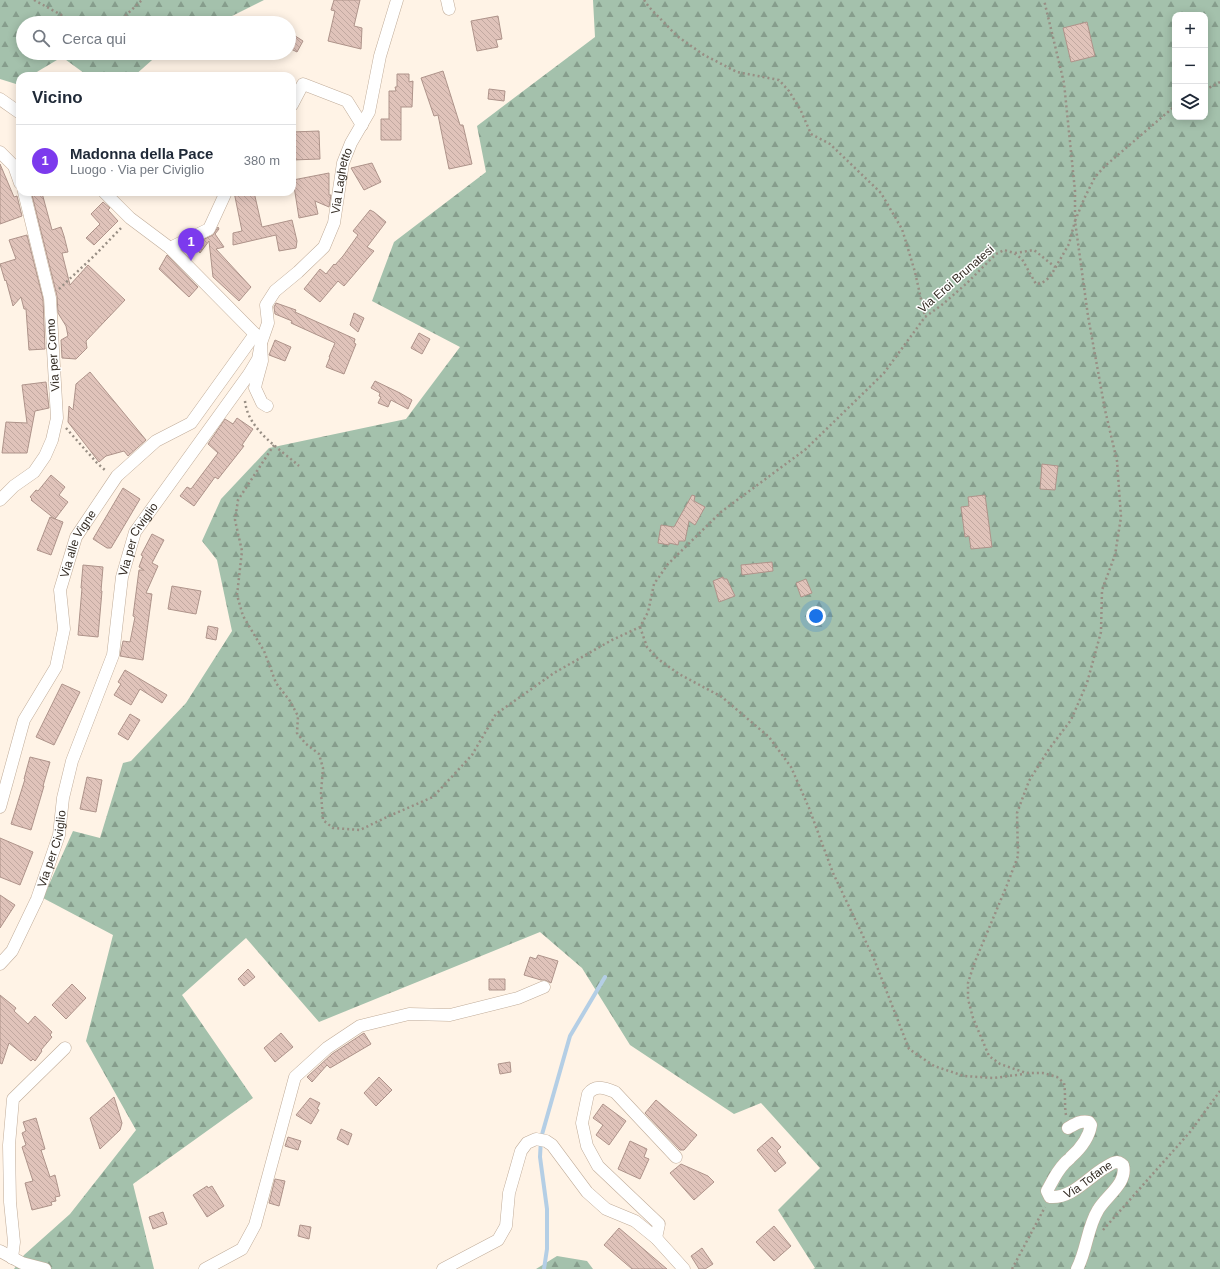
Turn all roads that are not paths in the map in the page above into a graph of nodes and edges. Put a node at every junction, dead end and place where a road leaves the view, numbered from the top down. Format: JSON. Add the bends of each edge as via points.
{"nodes":[{"id":1,"x":398,"y":0,"type":"edge"},
{"id":2,"x":296,"y":97,"type":"edge"},
{"id":3,"x":0,"y":99,"type":"edge"},
{"id":4,"x":16,"y":110,"type":"edge"},
{"id":5,"x":362,"y":125,"type":"junction"},
{"id":6,"x":0,"y":152,"type":"edge"},
{"id":7,"x":16,"y":172,"type":"edge"},
{"id":8,"x":25,"y":196,"type":"edge"},
{"id":9,"x":108,"y":196,"type":"edge"},
{"id":10,"x":224,"y":196,"type":"edge"},
{"id":11,"x":170,"y":248,"type":"junction"},
{"id":12,"x":258,"y":339,"type":"junction"},
{"id":13,"x":267,"y":406,"type":"dead end"},
{"id":14,"x":0,"y":500,"type":"edge"},
{"id":15,"x":0,"y":807,"type":"edge"},
{"id":16,"x":0,"y":964,"type":"edge"},
{"id":17,"x":544,"y":987,"type":"dead end"},
{"id":18,"x":65,"y":1048,"type":"dead end"},
{"id":19,"x":1068,"y":1128,"type":"road end"},
{"id":20,"x":676,"y":1157,"type":"dead end"},
{"id":21,"x":656,"y":1238,"type":"junction"},
{"id":22,"x":0,"y":1251,"type":"edge"},
{"id":23,"x":12,"y":1258,"type":"junction"},
{"id":24,"x":45,"y":1269,"type":"edge"},
{"id":25,"x":205,"y":1269,"type":"edge"},
{"id":26,"x":443,"y":1269,"type":"edge"},
{"id":27,"x":684,"y":1269,"type":"edge"},
{"id":28,"x":1078,"y":1269,"type":"edge"}],
"edges":[{"from":1,"to":5,"type":"street","name":"Via Laghetto","via":[[380,56],[369,112]]},
{"from":2,"to":5,"type":"street","via":[[303,84],[347,101]]},
{"from":3,"to":4,"type":"street"},
{"from":5,"to":12,"type":"street","name":"Via Laghetto","via":[[343,163],[334,222],[324,248],[275,292],[266,305],[268,323]]},
{"from":6,"to":7,"type":"street","via":[[14,166]]},
{"from":8,"to":14,"type":"street","name":"Via per Como","via":[[50,298],[57,417],[45,456],[34,472]]},
{"from":9,"to":11,"type":"street","via":[[130,218]]},
{"from":10,"to":11,"type":"street","via":[[209,229]]},
{"from":11,"to":12,"type":"street"},
{"from":12,"to":13,"type":"street","via":[[262,361],[255,388],[262,403]]},
{"from":12,"to":15,"type":"street","name":"Via alle Vigne","via":[[191,423],[156,441],[115,480],[76,537],[60,590],[64,629],[56,667],[24,720]]},
{"from":12,"to":16,"type":"street","name":"Via per Civiglio","via":[[258,359],[249,374],[135,532],[122,577],[113,655],[72,761],[63,798],[59,835],[37,899],[12,951]]},
{"from":17,"to":25,"type":"street","via":[[518,998],[450,1015],[409,1014],[360,1026],[327,1048],[295,1077],[255,1225],[242,1249]]},
{"from":18,"to":23,"type":"street","via":[[13,1099],[9,1145],[14,1242]]},
{"from":19,"to":28,"type":"street","name":"Via Tofane","via":[[1084,1120],[1091,1125],[1083,1143],[1053,1179],[1047,1191],[1050,1197],[1057,1198],[1078,1188],[1115,1162],[1123,1165],[1124,1170],[1115,1190],[1098,1209]]},
{"from":20,"to":21,"type":"street","via":[[615,1092],[605,1088],[591,1090],[582,1124],[587,1146],[598,1166],[659,1224]]},
{"from":21,"to":26,"type":"street","via":[[635,1221],[606,1209],[587,1192],[552,1145],[541,1140],[527,1143],[521,1152],[509,1193],[506,1226],[498,1240]]},
{"from":21,"to":27,"type":"street"},
{"from":22,"to":23,"type":"street"},
{"from":23,"to":24,"type":"street"}]}
